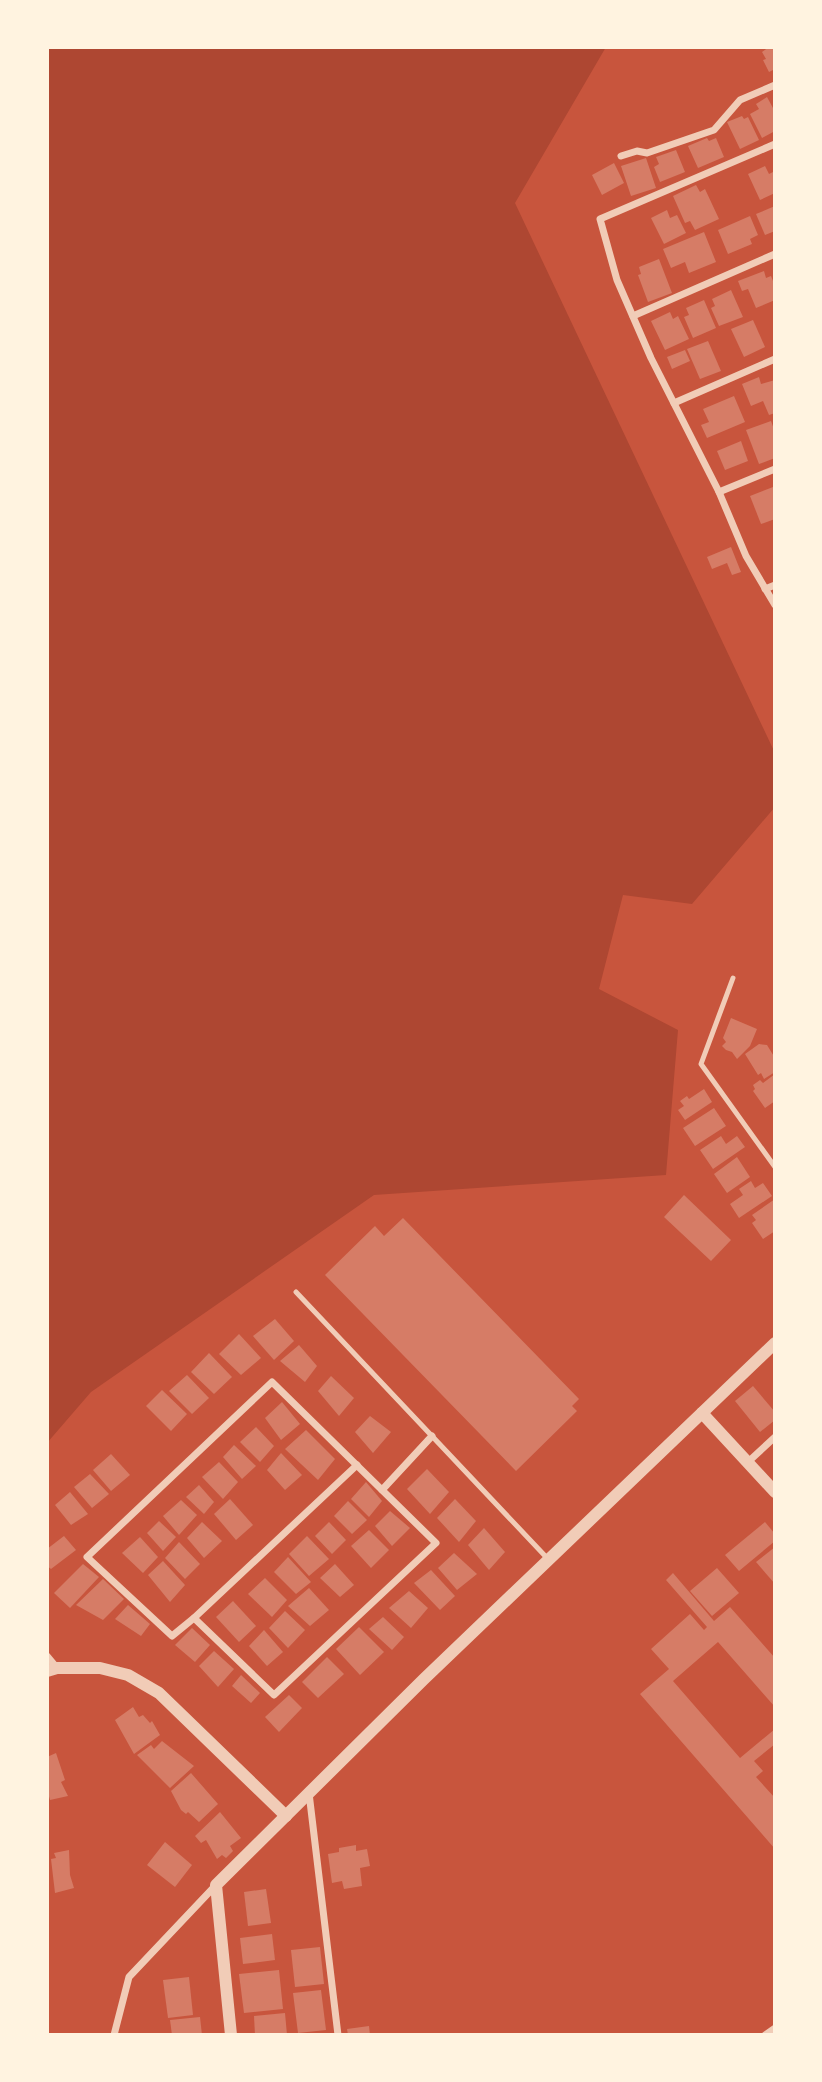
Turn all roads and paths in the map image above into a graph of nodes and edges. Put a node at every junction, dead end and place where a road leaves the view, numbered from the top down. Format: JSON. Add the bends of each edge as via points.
{"nodes":[{"id":1,"x":775,"y":85,"type":"edge"},
{"id":2,"x":775,"y":144,"type":"edge"},
{"id":3,"x":621,"y":156,"type":"dead end"},
{"id":4,"x":775,"y":254,"type":"edge"},
{"id":5,"x":633,"y":316,"type":"junction"},
{"id":6,"x":775,"y":359,"type":"edge"},
{"id":7,"x":674,"y":403,"type":"junction"},
{"id":8,"x":775,"y":469,"type":"edge"},
{"id":9,"x":719,"y":492,"type":"junction"},
{"id":10,"x":775,"y":585,"type":"edge"},
{"id":11,"x":765,"y":589,"type":"junction"},
{"id":12,"x":775,"y":605,"type":"edge"},
{"id":13,"x":733,"y":978,"type":"dead end"},
{"id":14,"x":775,"y":1167,"type":"edge"},
{"id":15,"x":296,"y":1292,"type":"dead end"},
{"id":16,"x":775,"y":1343,"type":"edge"},
{"id":17,"x":702,"y":1413,"type":"junction"},
{"id":18,"x":432,"y":1436,"type":"junction"},
{"id":19,"x":775,"y":1437,"type":"edge"},
{"id":20,"x":748,"y":1462,"type":"junction"},
{"id":21,"x":357,"y":1465,"type":"junction"},
{"id":22,"x":382,"y":1490,"type":"junction"},
{"id":23,"x":775,"y":1492,"type":"edge"},
{"id":24,"x":548,"y":1559,"type":"junction"},
{"id":25,"x":194,"y":1618,"type":"junction"},
{"id":26,"x":47,"y":1656,"type":"edge"},
{"id":27,"x":52,"y":1670,"type":"edge"},
{"id":28,"x":309,"y":1793,"type":"junction"},
{"id":29,"x":286,"y":1816,"type":"junction"},
{"id":30,"x":216,"y":1885,"type":"junction"},
{"id":31,"x":775,"y":2028,"type":"edge"},
{"id":32,"x":114,"y":2035,"type":"edge"},
{"id":33,"x":231,"y":2035,"type":"edge"},
{"id":34,"x":338,"y":2035,"type":"edge"},
{"id":35,"x":765,"y":2035,"type":"edge"}],
"edges":[{"from":1,"to":3,"type":"street","via":[[740,100],[714,130],[647,153]]},
{"from":2,"to":5,"type":"street","via":[[600,219],[617,280]]},
{"from":4,"to":5,"type":"street"},
{"from":5,"to":7,"type":"street"},
{"from":6,"to":7,"type":"street"},
{"from":7,"to":9,"type":"street"},
{"from":8,"to":9,"type":"street"},
{"from":9,"to":11,"type":"street"},
{"from":10,"to":11,"type":"street"},
{"from":11,"to":12,"type":"street"},
{"from":13,"to":14,"type":"lane","via":[[701,1064]]},
{"from":15,"to":18,"type":"lane"},
{"from":16,"to":17,"type":"street"},
{"from":17,"to":20,"type":"street"},
{"from":17,"to":24,"type":"street"},
{"from":18,"to":22,"type":"street"},
{"from":18,"to":24,"type":"lane"},
{"from":19,"to":20,"type":"street"},
{"from":20,"to":23,"type":"street"},
{"from":21,"to":22,"type":"street"},
{"from":21,"to":25,"type":"street"},
{"from":21,"to":25,"type":"street","via":[[272,1382],[87,1557],[172,1636]]},
{"from":22,"to":25,"type":"street","via":[[436,1543],[274,1695]]},
{"from":24,"to":28,"type":"street"},
{"from":26,"to":27,"type":"street"},
{"from":27,"to":29,"type":"street","via":[[100,1668],[128,1675],[159,1693]]},
{"from":28,"to":29,"type":"street"},
{"from":28,"to":34,"type":"street"},
{"from":29,"to":30,"type":"street"},
{"from":30,"to":32,"type":"street","via":[[129,1977]]},
{"from":30,"to":33,"type":"street"},
{"from":31,"to":35,"type":"street"}]}
